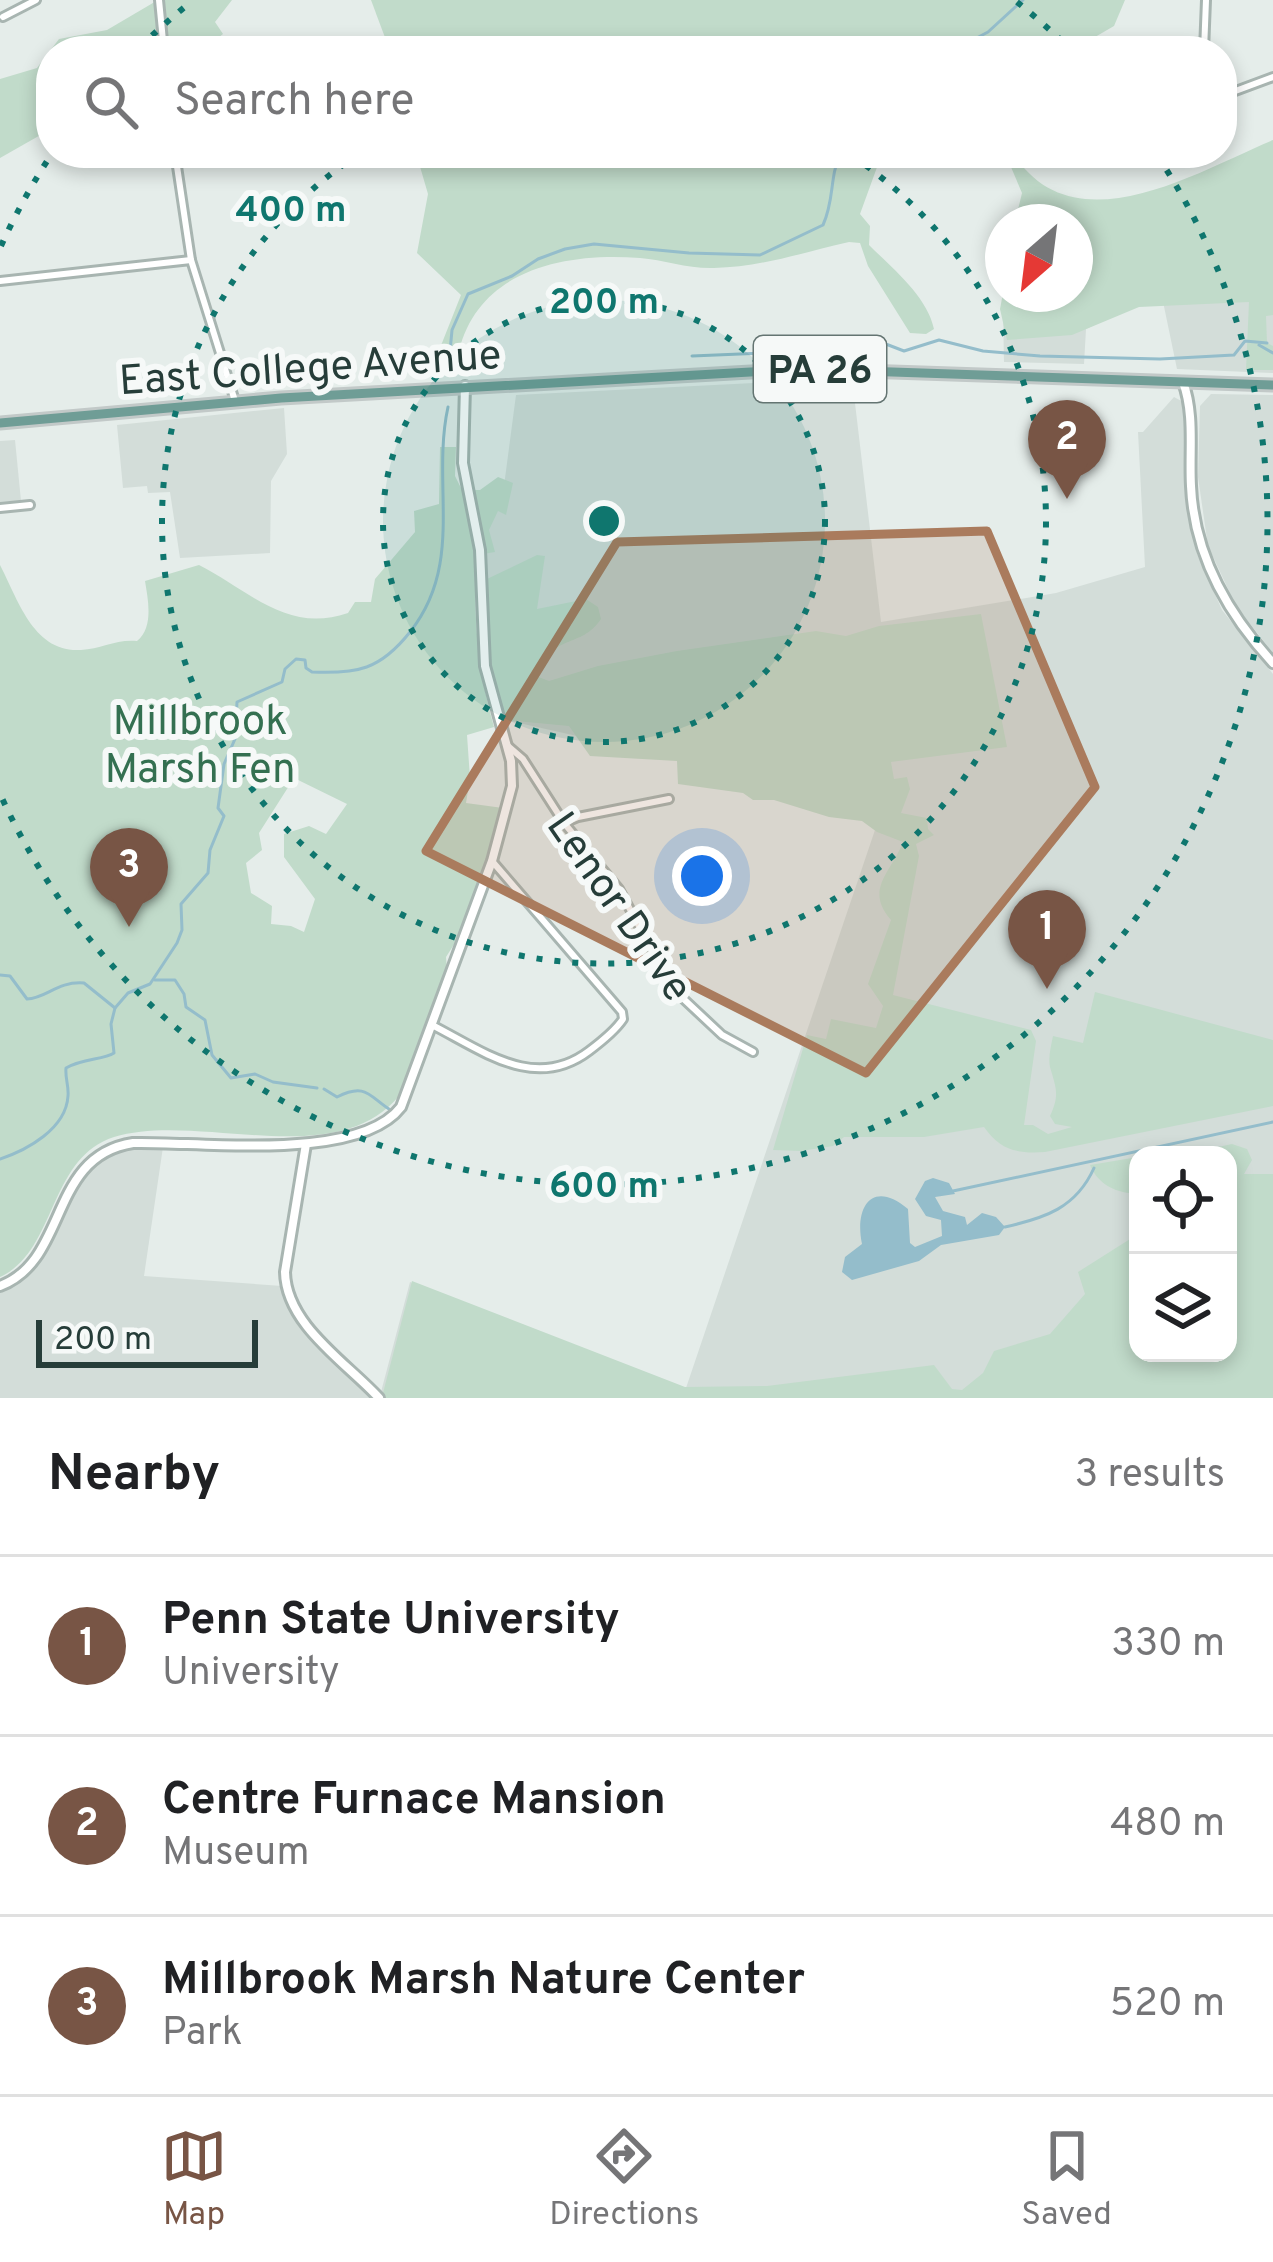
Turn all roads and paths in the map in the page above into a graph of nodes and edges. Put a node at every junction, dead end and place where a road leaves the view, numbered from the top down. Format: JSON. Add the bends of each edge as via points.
{"nodes":[{"id":1,"x":35,"y":0,"type":"edge"},
{"id":2,"x":158,"y":0,"type":"edge"},
{"id":3,"x":1206,"y":0,"type":"edge"},
{"id":4,"x":3,"y":17,"type":"dead end"},
{"id":5,"x":162,"y":36,"type":"edge"},
{"id":6,"x":1205,"y":36,"type":"edge"},
{"id":7,"x":1273,"y":76,"type":"edge"},
{"id":8,"x":1237,"y":90,"type":"edge"},
{"id":9,"x":177,"y":168,"type":"edge"},
{"id":10,"x":190,"y":260,"type":"junction"},
{"id":11,"x":0,"y":281,"type":"edge"},
{"id":12,"x":1183,"y":381,"type":"junction"},
{"id":13,"x":1273,"y":385,"type":"edge"},
{"id":14,"x":465,"y":386,"type":"junction"},
{"id":15,"x":235,"y":401,"type":"junction"},
{"id":16,"x":0,"y":424,"type":"edge"},
{"id":17,"x":30,"y":505,"type":"dead end"},
{"id":18,"x":0,"y":508,"type":"edge"},
{"id":19,"x":1273,"y":663,"type":"edge"},
{"id":20,"x":505,"y":744,"type":"junction"},
{"id":21,"x":669,"y":800,"type":"dead end"},
{"id":22,"x":564,"y":823,"type":"junction"},
{"id":23,"x":492,"y":861,"type":"junction"},
{"id":24,"x":432,"y":1025,"type":"junction"},
{"id":25,"x":753,"y":1052,"type":"dead end"},
{"id":26,"x":306,"y":1144,"type":"junction"},
{"id":27,"x":0,"y":1286,"type":"edge"},
{"id":28,"x":380,"y":1398,"type":"edge"}],
"edges":[{"from":1,"to":4,"type":"street"},
{"from":2,"to":5,"type":"street"},
{"from":3,"to":6,"type":"street"},
{"from":7,"to":8,"type":"street"},
{"from":9,"to":10,"type":"street"},
{"from":10,"to":11,"type":"street"},
{"from":10,"to":15,"type":"street"},
{"from":12,"to":13,"type":"main road","name":"East College Avenue","number":"PA 26"},
{"from":12,"to":14,"type":"main road","name":"East College Avenue","number":"PA 26","via":[[804,369]]},
{"from":12,"to":19,"type":"street","via":[[1204,557],[1228,606]]},
{"from":14,"to":15,"type":"main road","name":"East College Avenue","number":"PA 26"},
{"from":14,"to":20,"type":"street","via":[[463,464],[480,550],[482,637]]},
{"from":15,"to":16,"type":"main road","name":"East College Avenue","number":"PA 26"},
{"from":17,"to":18,"type":"street"},
{"from":20,"to":22,"type":"street","name":"Lenor Drive"},
{"from":20,"to":23,"type":"street","via":[[512,786]]},
{"from":21,"to":22,"type":"street"},
{"from":22,"to":25,"type":"street","name":"Lenor Drive","via":[[620,889],[673,989],[697,1016]]},
{"from":23,"to":24,"type":"street"},
{"from":23,"to":24,"type":"street","via":[[623,1018],[575,1062],[544,1071],[512,1065]]},
{"from":24,"to":26,"type":"street","via":[[390,1120]]},
{"from":26,"to":27,"type":"street","via":[[109,1148],[76,1179],[29,1267]]},
{"from":26,"to":28,"type":"street","via":[[286,1286],[310,1330]]}]}
